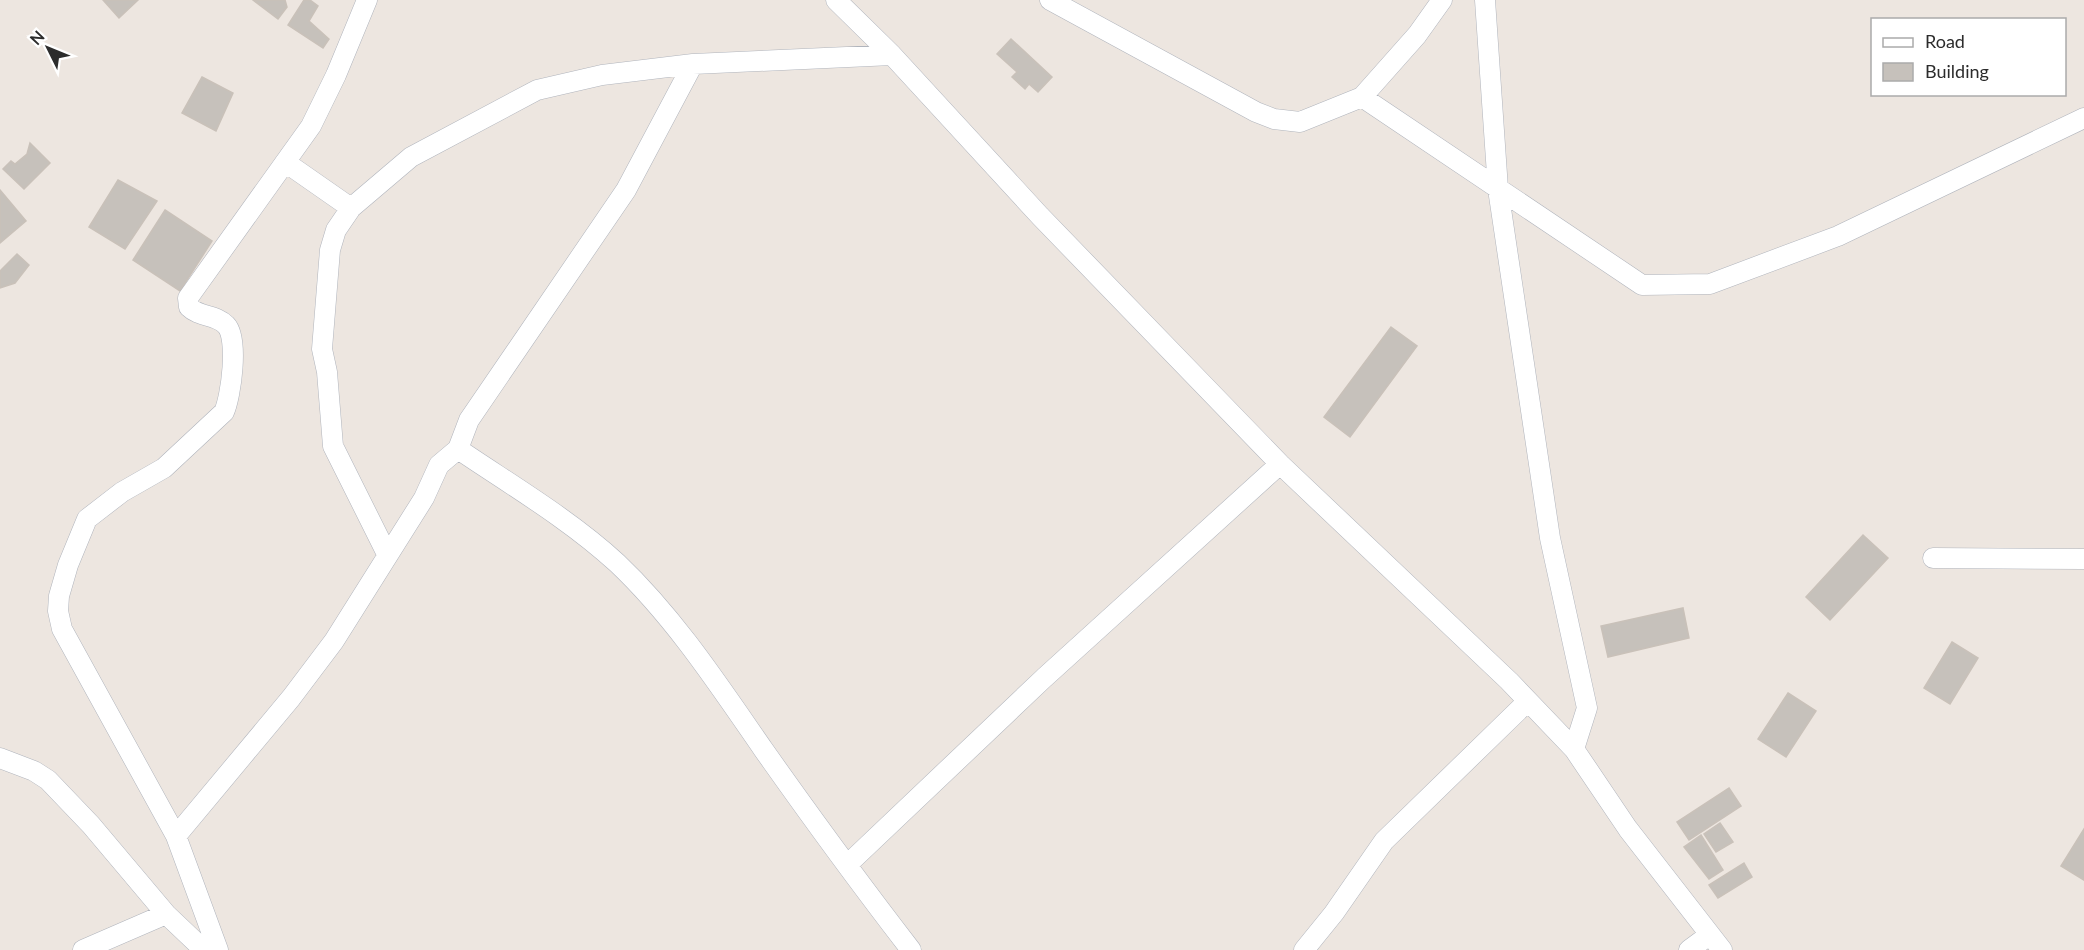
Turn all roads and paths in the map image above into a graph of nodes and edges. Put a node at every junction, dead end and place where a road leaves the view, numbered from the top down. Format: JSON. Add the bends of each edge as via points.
{"nodes":[{"id":1,"x":367,"y":0,"type":"edge"},
{"id":2,"x":1050,"y":0,"type":"edge"},
{"id":3,"x":1442,"y":0,"type":"edge"},
{"id":4,"x":1485,"y":0,"type":"edge"},
{"id":5,"x":842,"y":2,"type":"edge"},
{"id":6,"x":892,"y":55,"type":"junction"},
{"id":7,"x":693,"y":64,"type":"junction"},
{"id":8,"x":1362,"y":97,"type":"junction"},
{"id":9,"x":2084,"y":118,"type":"edge"},
{"id":10,"x":285,"y":162,"type":"junction"},
{"id":11,"x":1498,"y":189,"type":"junction"},
{"id":12,"x":351,"y":208,"type":"junction"},
{"id":13,"x":458,"y":449,"type":"junction"},
{"id":14,"x":1280,"y":464,"type":"junction"},
{"id":15,"x":387,"y":554,"type":"junction"},
{"id":16,"x":2082,"y":554,"type":"edge"},
{"id":17,"x":1933,"y":558,"type":"dead end"},
{"id":18,"x":1528,"y":701,"type":"junction"},
{"id":19,"x":1574,"y":749,"type":"junction"},
{"id":20,"x":0,"y":758,"type":"edge"},
{"id":21,"x":176,"y":836,"type":"junction"},
{"id":22,"x":847,"y":865,"type":"junction"},
{"id":23,"x":166,"y":914,"type":"junction"},
{"id":24,"x":1715,"y":943,"type":"edge"},
{"id":25,"x":83,"y":950,"type":"edge"},
{"id":26,"x":204,"y":950,"type":"edge"},
{"id":27,"x":218,"y":950,"type":"edge"},
{"id":28,"x":911,"y":950,"type":"edge"},
{"id":29,"x":1304,"y":950,"type":"edge"},
{"id":30,"x":1689,"y":950,"type":"edge"}],
"edges":[{"from":1,"to":10,"type":"street","via":[[311,126]]},
{"from":2,"to":8,"type":"street","via":[[1184,75],[1274,119],[1300,122]]},
{"from":3,"to":8,"type":"street"},
{"from":4,"to":11,"type":"street"},
{"from":5,"to":6,"type":"street"},
{"from":6,"to":7,"type":"street"},
{"from":6,"to":14,"type":"street","via":[[1065,242]]},
{"from":7,"to":12,"type":"street","via":[[602,75],[537,90],[411,157]]},
{"from":7,"to":13,"type":"street","via":[[626,190],[470,420]]},
{"from":8,"to":11,"type":"street"},
{"from":9,"to":11,"type":"street","via":[[1838,236],[1710,284],[1642,285]]},
{"from":10,"to":12,"type":"street"},
{"from":10,"to":21,"type":"street","via":[[188,298],[194,312],[221,322],[230,330],[233,367],[224,412],[164,468],[122,492],[87,519],[59,596],[62,629]]},
{"from":11,"to":19,"type":"street","via":[[1550,538],[1587,708]]},
{"from":12,"to":15,"type":"street","via":[[336,230],[330,250],[322,349],[333,446]]},
{"from":13,"to":15,"type":"street","via":[[439,465],[424,498]]},
{"from":13,"to":22,"type":"street","via":[[585,536],[654,602],[696,654]]},
{"from":14,"to":18,"type":"street"},
{"from":14,"to":22,"type":"street","via":[[1044,678]]},
{"from":15,"to":21,"type":"street","via":[[334,641]]},
{"from":16,"to":17,"type":"street"},
{"from":18,"to":19,"type":"street"},
{"from":18,"to":29,"type":"street","via":[[1384,841]]},
{"from":19,"to":24,"type":"street","via":[[1628,830]]},
{"from":20,"to":23,"type":"street","via":[[48,780]]},
{"from":21,"to":27,"type":"street"},
{"from":22,"to":28,"type":"street"},
{"from":23,"to":25,"type":"street"},
{"from":23,"to":26,"type":"street"},
{"from":24,"to":30,"type":"street"}]}
